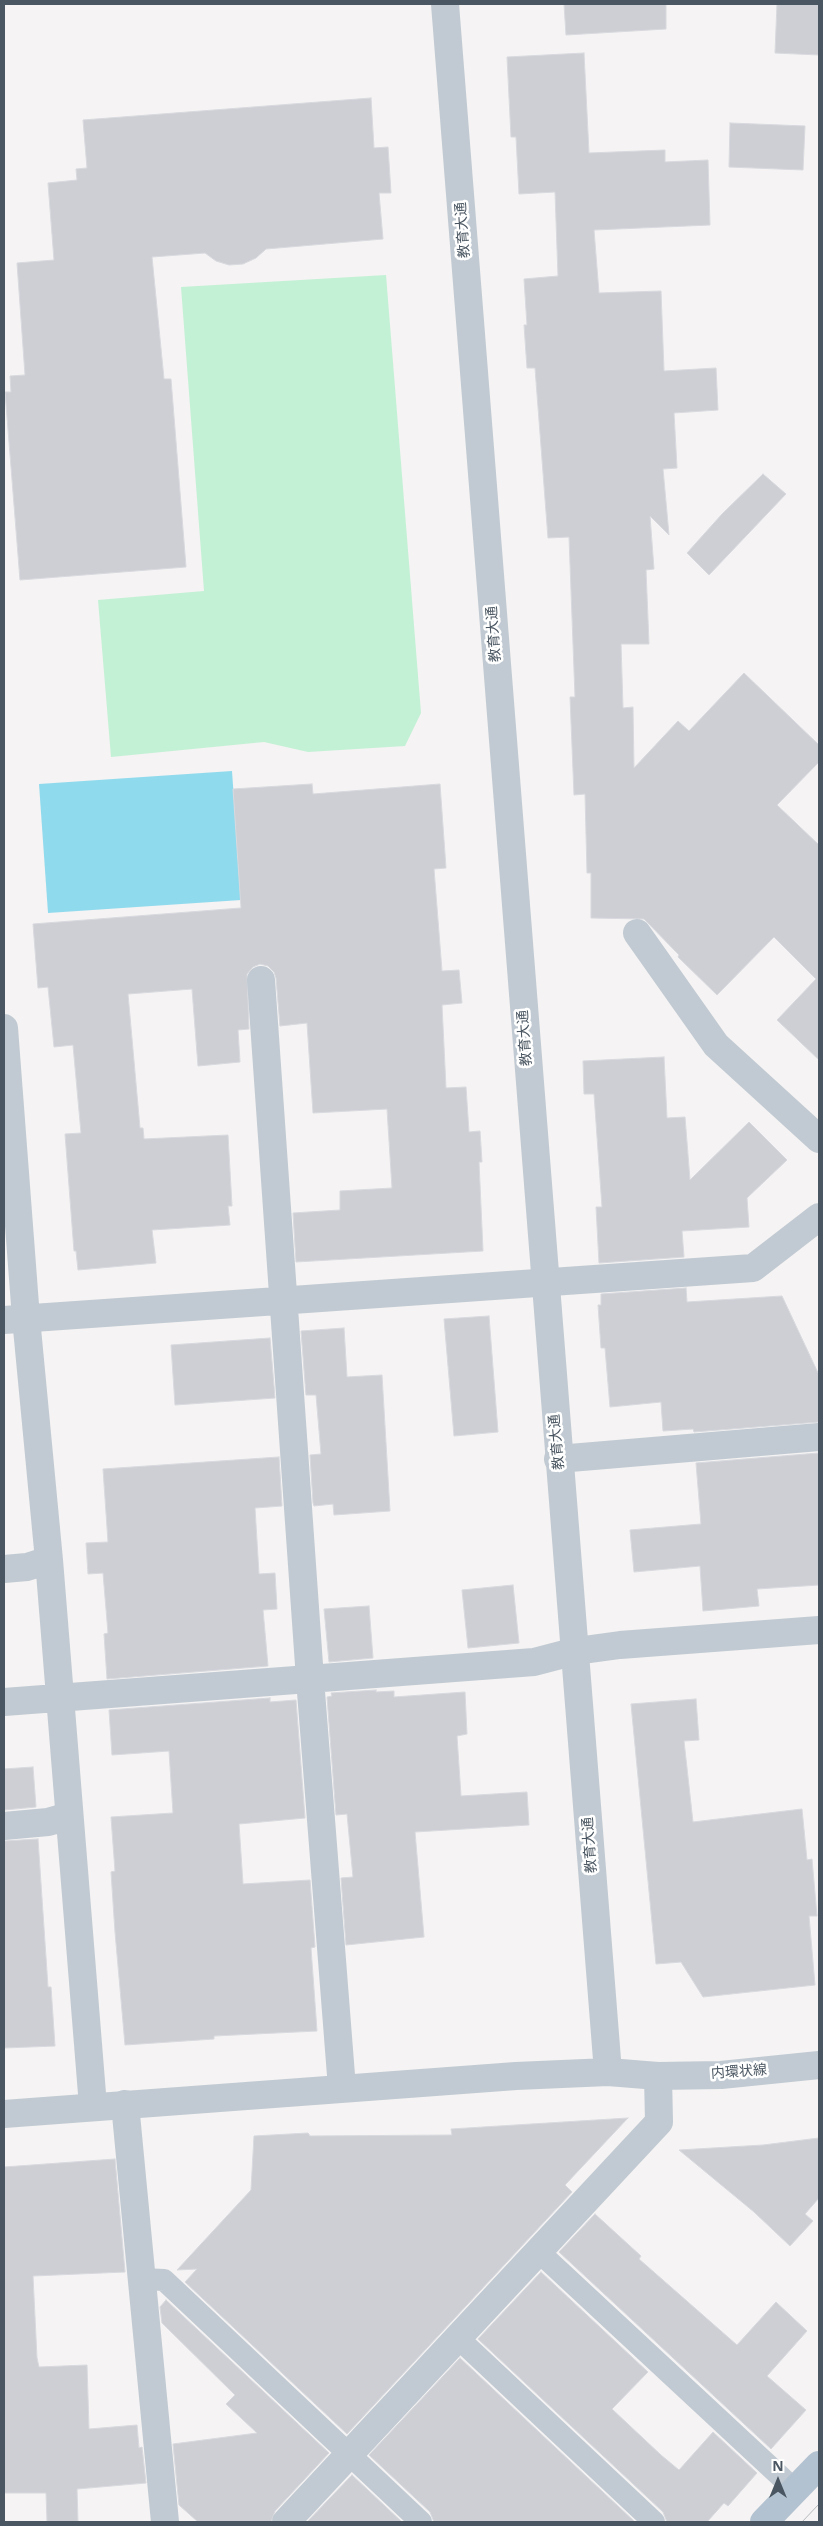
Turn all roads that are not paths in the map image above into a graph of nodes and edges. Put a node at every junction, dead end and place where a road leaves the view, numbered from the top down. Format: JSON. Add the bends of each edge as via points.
{"nodes":[{"id":1,"x":446,"y":4,"type":"edge"},
{"id":2,"x":637,"y":933,"type":"dead end"},
{"id":3,"x":261,"y":980,"type":"dead end"},
{"id":4,"x":4,"y":1028,"type":"edge"},
{"id":5,"x":6,"y":1080,"type":"edge"},
{"id":6,"x":819,"y":1139,"type":"edge"},
{"id":7,"x":9,"y":1174,"type":"edge"},
{"id":8,"x":819,"y":1217,"type":"edge"},
{"id":9,"x":544,"y":1282,"type":"junction"},
{"id":10,"x":283,"y":1300,"type":"junction"},
{"id":11,"x":15,"y":1319,"type":"edge"},
{"id":12,"x":819,"y":1437,"type":"edge"},
{"id":13,"x":558,"y":1459,"type":"junction"},
{"id":14,"x":49,"y":1560,"type":"junction"},
{"id":15,"x":4,"y":1569,"type":"edge"},
{"id":16,"x":819,"y":1630,"type":"edge"},
{"id":17,"x":576,"y":1651,"type":"junction"},
{"id":18,"x":310,"y":1679,"type":"junction"},
{"id":19,"x":60,"y":1699,"type":"junction"},
{"id":20,"x":4,"y":1702,"type":"edge"},
{"id":21,"x":69,"y":1816,"type":"junction"},
{"id":22,"x":4,"y":1826,"type":"edge"},
{"id":23,"x":819,"y":2066,"type":"edge"},
{"id":24,"x":608,"y":2072,"type":"junction"},
{"id":25,"x":658,"y":2076,"type":"junction"},
{"id":26,"x":342,"y":2088,"type":"junction"},
{"id":27,"x":126,"y":2104,"type":"junction"},
{"id":28,"x":94,"y":2106,"type":"junction"},
{"id":29,"x":4,"y":2114,"type":"edge"},
{"id":30,"x":539,"y":2252,"type":"junction"},
{"id":31,"x":141,"y":2279,"type":"junction"},
{"id":32,"x":458,"y":2338,"type":"junction"},
{"id":33,"x":348,"y":2456,"type":"junction"},
{"id":34,"x":819,"y":2465,"type":"edge"},
{"id":35,"x":795,"y":2490,"type":"junction"},
{"id":36,"x":165,"y":2522,"type":"edge"},
{"id":37,"x":286,"y":2522,"type":"edge"},
{"id":38,"x":421,"y":2522,"type":"edge"},
{"id":39,"x":654,"y":2522,"type":"edge"},
{"id":40,"x":764,"y":2522,"type":"edge"}],
"edges":[{"from":1,"to":9,"type":"street","name":"教育大通"},
{"from":2,"to":6,"type":"street","via":[[716,1045]]},
{"from":3,"to":10,"type":"street"},
{"from":4,"to":5,"type":"street"},
{"from":5,"to":7,"type":"street"},
{"from":7,"to":11,"type":"street"},
{"from":8,"to":9,"type":"street","via":[[753,1268]]},
{"from":9,"to":10,"type":"street"},
{"from":9,"to":13,"type":"street","name":"教育大通"},
{"from":10,"to":11,"type":"street"},
{"from":10,"to":18,"type":"street"},
{"from":11,"to":14,"type":"street"},
{"from":12,"to":13,"type":"street"},
{"from":13,"to":17,"type":"street","name":"教育大通"},
{"from":14,"to":15,"type":"street","via":[[27,1567]]},
{"from":14,"to":19,"type":"street"},
{"from":16,"to":17,"type":"street"},
{"from":17,"to":18,"type":"street","via":[[534,1662]]},
{"from":17,"to":24,"type":"street","name":"教育大通"},
{"from":18,"to":19,"type":"street"},
{"from":18,"to":26,"type":"street"},
{"from":19,"to":20,"type":"street"},
{"from":19,"to":21,"type":"street"},
{"from":21,"to":22,"type":"street","via":[[48,1822]]},
{"from":21,"to":28,"type":"street"},
{"from":23,"to":25,"type":"street","name":"内環状線","via":[[721,2075]]},
{"from":24,"to":25,"type":"street","name":"内環状線"},
{"from":24,"to":26,"type":"street","name":"内環状線"},
{"from":25,"to":30,"type":"street","via":[[659,2122]]},
{"from":26,"to":27,"type":"street","name":"内環状線"},
{"from":27,"to":28,"type":"street","name":"内環状線"},
{"from":27,"to":31,"type":"street"},
{"from":28,"to":29,"type":"street","name":"内環状線"},
{"from":30,"to":32,"type":"street"},
{"from":30,"to":35,"type":"lane"},
{"from":31,"to":33,"type":"lane","via":[[164,2280]]},
{"from":31,"to":36,"type":"street"},
{"from":32,"to":33,"type":"street"},
{"from":32,"to":39,"type":"lane"},
{"from":33,"to":37,"type":"street"},
{"from":33,"to":38,"type":"lane"},
{"from":34,"to":35,"type":"main road"},
{"from":35,"to":40,"type":"main road"}]}
